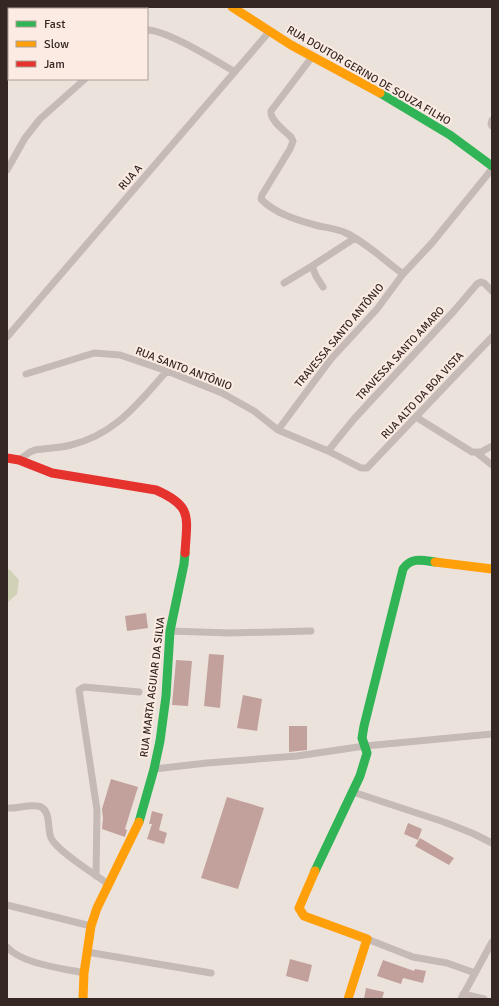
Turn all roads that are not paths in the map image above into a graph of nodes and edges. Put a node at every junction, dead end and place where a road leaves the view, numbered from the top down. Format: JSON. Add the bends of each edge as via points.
{"nodes":[{"id":1,"x":232,"y":7,"type":"edge"},
{"id":2,"x":148,"y":30,"type":"edge"},
{"id":3,"x":269,"y":32,"type":"junction"},
{"id":4,"x":312,"y":56,"type":"junction"},
{"id":5,"x":235,"y":72,"type":"junction"},
{"id":6,"x":84,"y":80,"type":"edge"},
{"id":7,"x":492,"y":120,"type":"edge"},
{"id":8,"x":492,"y":126,"type":"edge"},
{"id":9,"x":492,"y":168,"type":"edge"},
{"id":10,"x":7,"y":170,"type":"edge"},
{"id":11,"x":355,"y":238,"type":"junction"},
{"id":12,"x":312,"y":266,"type":"junction"},
{"id":13,"x":403,"y":274,"type":"junction"},
{"id":14,"x":284,"y":283,"type":"dead end"},
{"id":15,"x":322,"y":287,"type":"dead end"},
{"id":16,"x":492,"y":291,"type":"edge"},
{"id":17,"x":7,"y":337,"type":"edge"},
{"id":18,"x":492,"y":337,"type":"edge"},
{"id":19,"x":167,"y":371,"type":"junction"},
{"id":20,"x":26,"y":374,"type":"dead end"},
{"id":21,"x":416,"y":417,"type":"junction"},
{"id":22,"x":278,"y":430,"type":"junction"},
{"id":23,"x":492,"y":446,"type":"edge"},
{"id":24,"x":328,"y":451,"type":"junction"},
{"id":25,"x":474,"y":452,"type":"junction"},
{"id":26,"x":7,"y":458,"type":"edge"},
{"id":27,"x":19,"y":460,"type":"junction"},
{"id":28,"x":492,"y":465,"type":"edge"},
{"id":29,"x":367,"y":468,"type":"joint"},
{"id":30,"x":492,"y":569,"type":"edge"},
{"id":31,"x":170,"y":631,"type":"junction"},
{"id":32,"x":311,"y":631,"type":"dead end"},
{"id":33,"x":140,"y":692,"type":"dead end"},
{"id":34,"x":492,"y":734,"type":"edge"},
{"id":35,"x":365,"y":746,"type":"junction"},
{"id":36,"x":154,"y":769,"type":"junction"},
{"id":37,"x":353,"y":792,"type":"junction"},
{"id":38,"x":7,"y":808,"type":"edge"},
{"id":39,"x":492,"y":843,"type":"edge"},
{"id":40,"x":96,"y":876,"type":"junction"},
{"id":41,"x":108,"y":884,"type":"junction"},
{"id":42,"x":7,"y":905,"type":"edge"},
{"id":43,"x":92,"y":926,"type":"junction"},
{"id":44,"x":367,"y":939,"type":"junction"},
{"id":45,"x":492,"y":944,"type":"edge"},
{"id":46,"x":7,"y":947,"type":"edge"},
{"id":47,"x":87,"y":952,"type":"junction"},
{"id":48,"x":84,"y":973,"type":"junction"},
{"id":49,"x":211,"y":973,"type":"dead end"},
{"id":50,"x":475,"y":973,"type":"junction"},
{"id":51,"x":462,"y":997,"type":"edge"},
{"id":52,"x":82,"y":999,"type":"edge"},
{"id":53,"x":348,"y":999,"type":"edge"},
{"id":54,"x":484,"y":999,"type":"edge"}],
"edges":[{"from":1,"to":3,"type":"street","name":"RUA DOUTOR GERINO DE SOUZA FILHO"},
{"from":2,"to":5,"type":"street","via":[[167,36]]},
{"from":3,"to":4,"type":"street","name":"RUA DOUTOR GERINO DE SOUZA FILHO"},
{"from":3,"to":5,"type":"street","name":"RUA A"},
{"from":4,"to":9,"type":"street","name":"RUA DOUTOR GERINO DE SOUZA FILHO","via":[[427,120],[472,149]]},
{"from":4,"to":11,"type":"street","via":[[271,111],[273,118],[293,141],[261,199],[285,214],[339,230]]},
{"from":5,"to":17,"type":"street","name":"RUA A"},
{"from":6,"to":10,"type":"street","via":[[32,128]]},
{"from":7,"to":8,"type":"street"},
{"from":9,"to":13,"type":"street","name":"TRAVESSA SANTO ANTÔNIO","via":[[432,243]]},
{"from":11,"to":12,"type":"street"},
{"from":11,"to":13,"type":"street"},
{"from":12,"to":14,"type":"street"},
{"from":12,"to":15,"type":"street"},
{"from":13,"to":22,"type":"street","name":"TRAVESSA SANTO ANTÔNIO","via":[[381,305],[331,359]]},
{"from":16,"to":24,"type":"street","name":"TRAVESSA SANTO AMARO","via":[[484,282],[477,284]]},
{"from":18,"to":21,"type":"street","name":"RUA ALTO DA BOA VISTA"},
{"from":19,"to":20,"type":"street","name":"RUA SANTO ANTÔNIO","via":[[120,355],[94,353]]},
{"from":19,"to":22,"type":"street","name":"RUA SANTO ANTÔNIO","via":[[231,397]]},
{"from":19,"to":27,"type":"street","via":[[144,399],[120,421],[101,433],[71,445],[35,450]]},
{"from":21,"to":25,"type":"street"},
{"from":21,"to":29,"type":"street","name":"RUA ALTO DA BOA VISTA"},
{"from":22,"to":24,"type":"street","name":"RUA SANTO ANTÔNIO"},
{"from":23,"to":25,"type":"street"},
{"from":24,"to":29,"type":"street","name":"RUA SANTO ANTÔNIO","via":[[361,468]]},
{"from":25,"to":28,"type":"street"},
{"from":26,"to":27,"type":"street"},
{"from":27,"to":31,"type":"street","name":"RUA MARTA AGUIAR DA SILVA","via":[[52,473],[156,490],[179,503],[187,521],[184,564]]},
{"from":30,"to":35,"type":"street","via":[[419,560],[411,560],[405,565],[364,726],[362,738]]},
{"from":31,"to":32,"type":"street","via":[[230,634]]},
{"from":31,"to":36,"type":"street","name":"RUA MARTA AGUIAR DA SILVA","via":[[166,696]]},
{"from":33,"to":40,"type":"street","via":[[84,687],[79,690],[97,810]]},
{"from":34,"to":35,"type":"street"},
{"from":35,"to":36,"type":"street","via":[[263,760]]},
{"from":35,"to":37,"type":"street","via":[[366,757]]},
{"from":36,"to":41,"type":"street","name":"RUA MARTA AGUIAR DA SILVA","via":[[138,824]]},
{"from":37,"to":39,"type":"street","via":[[444,822]]},
{"from":37,"to":44,"type":"street","via":[[333,830],[299,908],[304,916]]},
{"from":38,"to":40,"type":"street","via":[[38,806],[45,810],[49,831],[55,843]]},
{"from":40,"to":41,"type":"street"},
{"from":41,"to":43,"type":"street","name":"RUA MARTA AGUIAR DA SILVA"},
{"from":42,"to":43,"type":"street"},
{"from":43,"to":47,"type":"street","name":"RUA MARTA AGUIAR DA SILVA"},
{"from":44,"to":50,"type":"street","via":[[413,957],[447,963]]},
{"from":44,"to":53,"type":"street"},
{"from":45,"to":50,"type":"street"},
{"from":46,"to":48,"type":"street","via":[[27,960]]},
{"from":47,"to":48,"type":"street","name":"RUA MARTA AGUIAR DA SILVA"},
{"from":47,"to":49,"type":"street"},
{"from":48,"to":52,"type":"street","name":"RUA MARTA AGUIAR DA SILVA"},
{"from":50,"to":51,"type":"street"},
{"from":51,"to":54,"type":"street"}]}
